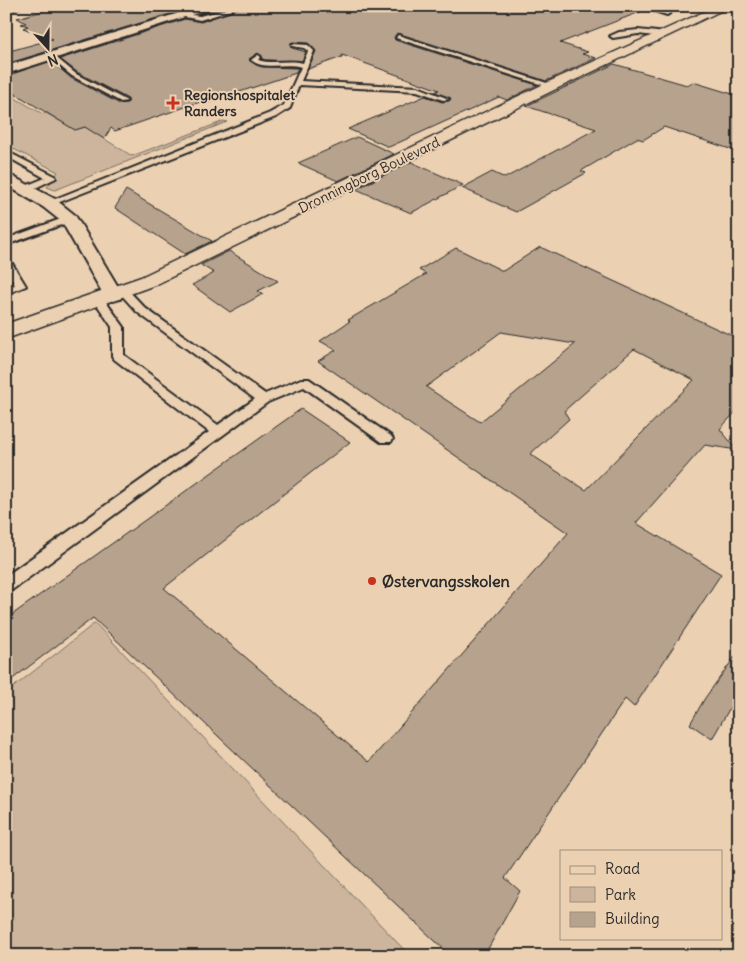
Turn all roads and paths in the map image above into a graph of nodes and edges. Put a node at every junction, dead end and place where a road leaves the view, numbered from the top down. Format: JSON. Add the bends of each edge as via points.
{"nodes":[{"id":1,"x":17,"y":6,"type":"edge"},
{"id":2,"x":214,"y":6,"type":"edge"},
{"id":3,"x":227,"y":6,"type":"edge"},
{"id":4,"x":642,"y":6,"type":"edge"},
{"id":5,"x":726,"y":6,"type":"edge"},
{"id":6,"x":6,"y":9,"type":"edge"},
{"id":7,"x":667,"y":13,"type":"dead end"},
{"id":8,"x":183,"y":16,"type":"junction"},
{"id":9,"x":663,"y":35,"type":"junction"},
{"id":10,"x":613,"y":36,"type":"dead end"},
{"id":11,"x":398,"y":37,"type":"dead end"},
{"id":12,"x":294,"y":46,"type":"dead end"},
{"id":13,"x":51,"y":56,"type":"junction"},
{"id":14,"x":258,"y":57,"type":"dead end"},
{"id":15,"x":305,"y":66,"type":"junction"},
{"id":16,"x":6,"y":70,"type":"edge"},
{"id":17,"x":297,"y":83,"type":"junction"},
{"id":18,"x":551,"y":86,"type":"junction"},
{"id":19,"x":445,"y":99,"type":"dead end"},
{"id":20,"x":123,"y":101,"type":"dead end"},
{"id":21,"x":6,"y":153,"type":"edge"},
{"id":22,"x":6,"y":178,"type":"edge"},
{"id":23,"x":26,"y":189,"type":"junction"},
{"id":24,"x":49,"y":202,"type":"junction"},
{"id":25,"x":69,"y":219,"type":"junction"},
{"id":26,"x":6,"y":242,"type":"edge"},
{"id":27,"x":6,"y":262,"type":"edge"},
{"id":28,"x":6,"y":291,"type":"edge"},
{"id":29,"x":112,"y":295,"type":"junction"},
{"id":30,"x":6,"y":332,"type":"edge"},
{"id":31,"x":264,"y":399,"type":"junction"},
{"id":32,"x":218,"y":432,"type":"junction"},
{"id":33,"x":386,"y":439,"type":"dead end"},
{"id":34,"x":6,"y":585,"type":"edge"}],
"edges":[{"from":1,"to":6,"type":"street"},
{"from":2,"to":8,"type":"street"},
{"from":3,"to":8,"type":"lane","via":[[229,10],[200,18]]},
{"from":4,"to":7,"type":"lane"},
{"from":5,"to":9,"type":"street","name":"Dronningborg Boulevard"},
{"from":8,"to":13,"type":"street"},
{"from":9,"to":10,"type":"lane","via":[[648,32]]},
{"from":9,"to":18,"type":"street","name":"Dronningborg Boulevard"},
{"from":11,"to":18,"type":"lane"},
{"from":12,"to":15,"type":"lane","via":[[306,46],[312,51]]},
{"from":13,"to":16,"type":"street"},
{"from":13,"to":20,"type":"lane","via":[[74,75]]},
{"from":14,"to":15,"type":"lane","via":[[254,60]]},
{"from":15,"to":17,"type":"lane"},
{"from":17,"to":19,"type":"lane","via":[[418,89]]},
{"from":17,"to":24,"type":"lane","via":[[287,106],[273,115]]},
{"from":18,"to":29,"type":"street","name":"Dronningborg Boulevard","via":[[199,257]]},
{"from":21,"to":23,"type":"lane","via":[[52,178]]},
{"from":22,"to":23,"type":"street"},
{"from":23,"to":24,"type":"street"},
{"from":24,"to":25,"type":"street"},
{"from":25,"to":26,"type":"lane"},
{"from":25,"to":29,"type":"street"},
{"from":27,"to":28,"type":"lane","via":[[21,286]]},
{"from":29,"to":30,"type":"street","name":"Dronningborg Boulevard"},
{"from":29,"to":31,"type":"lane","via":[[140,310]]},
{"from":29,"to":32,"type":"lane","via":[[118,328],[118,356]]},
{"from":31,"to":32,"type":"lane"},
{"from":31,"to":33,"type":"lane","via":[[305,382]]},
{"from":32,"to":34,"type":"lane"}]}
